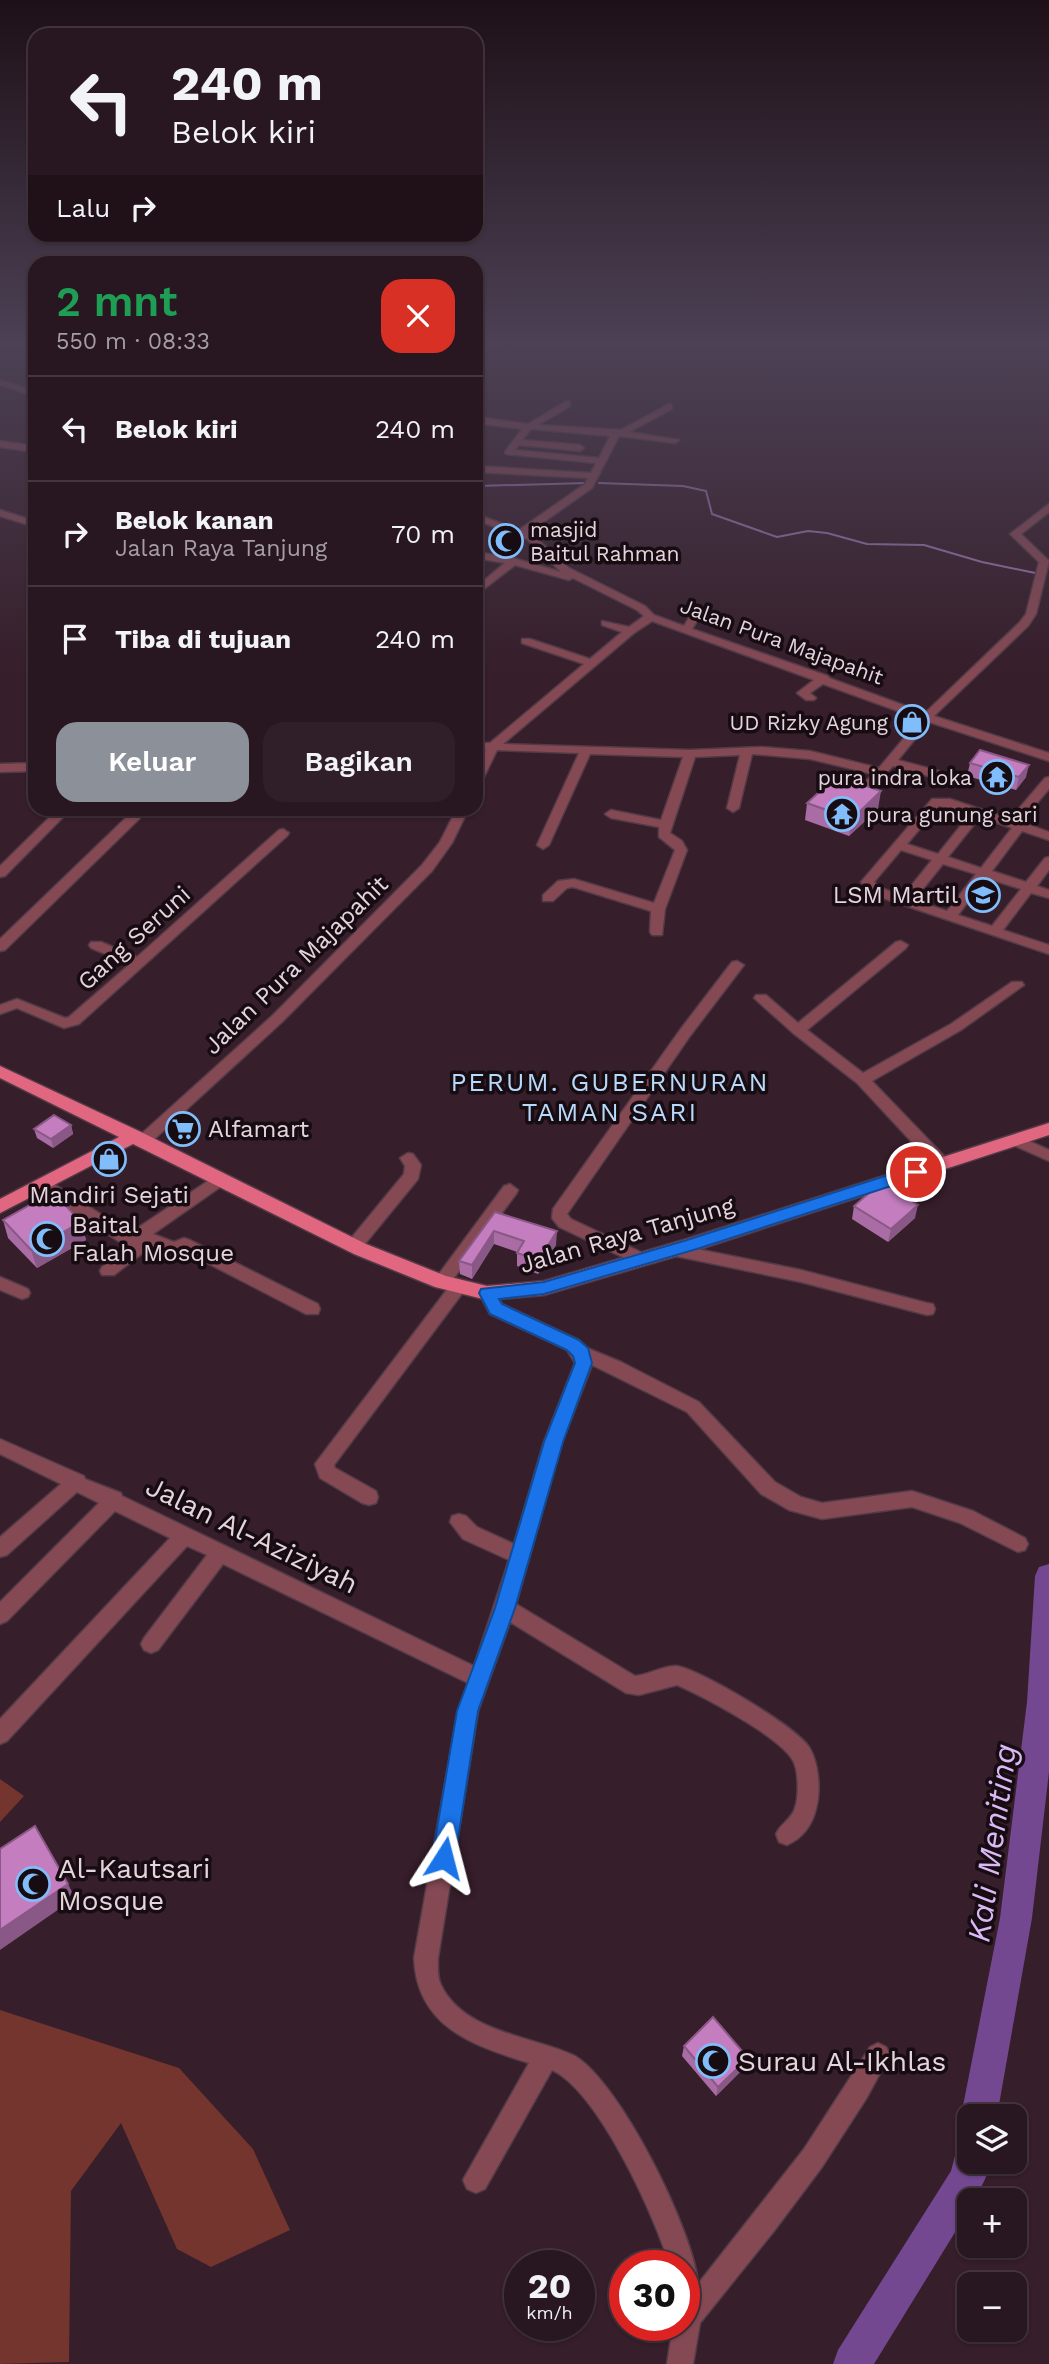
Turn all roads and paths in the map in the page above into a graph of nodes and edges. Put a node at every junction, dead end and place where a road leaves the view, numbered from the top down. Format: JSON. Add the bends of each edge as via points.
{"nodes":[{"id":1,"x":514,"y":453,"type":"edge"},
{"id":2,"x":606,"y":453,"type":"edge"},
{"id":3,"x":601,"y":461,"type":"junction"},
{"id":4,"x":483,"y":469,"type":"edge"},
{"id":5,"x":595,"y":476,"type":"junction"},
{"id":6,"x":1049,"y":507,"type":"edge"},
{"id":7,"x":0,"y":513,"type":"edge"},
{"id":8,"x":483,"y":519,"type":"edge"},
{"id":9,"x":28,"y":522,"type":"edge"},
{"id":10,"x":521,"y":533,"type":"junction"},
{"id":11,"x":483,"y":556,"type":"edge"},
{"id":12,"x":513,"y":561,"type":"junction"},
{"id":13,"x":584,"y":582,"type":"junction"},
{"id":14,"x":483,"y":586,"type":"edge"},
{"id":15,"x":697,"y":613,"type":"dead end"},
{"id":16,"x":651,"y":618,"type":"junction"},
{"id":17,"x":606,"y":623,"type":"dead end"},
{"id":18,"x":687,"y":629,"type":"junction"},
{"id":19,"x":630,"y":631,"type":"junction"},
{"id":20,"x":526,"y":641,"type":"dead end"},
{"id":21,"x":592,"y":663,"type":"junction"},
{"id":22,"x":824,"y":678,"type":"junction"},
{"id":23,"x":810,"y":698,"type":"dead end"},
{"id":24,"x":927,"y":717,"type":"junction"},
{"id":25,"x":483,"y":746,"type":"edge"},
{"id":26,"x":493,"y":747,"type":"junction"},
{"id":27,"x":747,"y":750,"type":"junction"},
{"id":28,"x":585,"y":752,"type":"junction"},
{"id":29,"x":690,"y":754,"type":"junction"},
{"id":30,"x":1049,"y":757,"type":"edge"},
{"id":31,"x":890,"y":761,"type":"junction"},
{"id":32,"x":28,"y":767,"type":"edge"},
{"id":33,"x":483,"y":767,"type":"edge"},
{"id":34,"x":0,"y":768,"type":"edge"},
{"id":35,"x":882,"y":772,"type":"junction"},
{"id":36,"x":935,"y":774,"type":"dead end"},
{"id":37,"x":1049,"y":780,"type":"edge"},
{"id":38,"x":863,"y":790,"type":"edge"},
{"id":39,"x":733,"y":808,"type":"dead end"},
{"id":40,"x":978,"y":812,"type":"junction"},
{"id":41,"x":611,"y":814,"type":"dead end"},
{"id":42,"x":58,"y":816,"type":"edge"},
{"id":43,"x":136,"y":816,"type":"dead end"},
{"id":44,"x":459,"y":816,"type":"edge"},
{"id":45,"x":666,"y":825,"type":"junction"},
{"id":46,"x":1016,"y":825,"type":"junction"},
{"id":47,"x":283,"y":834,"type":"dead end"},
{"id":48,"x":1049,"y":836,"type":"edge"},
{"id":49,"x":543,"y":845,"type":"dead end"},
{"id":50,"x":898,"y":845,"type":"junction"},
{"id":51,"x":940,"y":859,"type":"junction"},
{"id":52,"x":1049,"y":861,"type":"edge"},
{"id":53,"x":986,"y":870,"type":"junction"},
{"id":54,"x":0,"y":873,"type":"edge"},
{"id":55,"x":1030,"y":888,"type":"junction"},
{"id":56,"x":1049,"y":894,"type":"edge"},
{"id":57,"x":548,"y":898,"type":"dead end"},
{"id":58,"x":906,"y":901,"type":"junction"},
{"id":59,"x":658,"y":909,"type":"junction"},
{"id":60,"x":950,"y":916,"type":"junction"},
{"id":61,"x":995,"y":931,"type":"junction"},
{"id":62,"x":657,"y":932,"type":"dead end"},
{"id":63,"x":96,"y":945,"type":"dead end"},
{"id":64,"x":901,"y":945,"type":"dead end"},
{"id":65,"x":1046,"y":945,"type":"edge"},
{"id":66,"x":0,"y":947,"type":"edge"},
{"id":67,"x":140,"y":963,"type":"junction"},
{"id":68,"x":737,"y":965,"type":"dead end"},
{"id":69,"x":1017,"y":985,"type":"dead end"},
{"id":70,"x":761,"y":998,"type":"dead end"},
{"id":71,"x":0,"y":1010,"type":"edge"},
{"id":72,"x":798,"y":1030,"type":"junction"},
{"id":73,"x":0,"y":1071,"type":"edge"},
{"id":74,"x":862,"y":1080,"type":"junction"},
{"id":75,"x":1049,"y":1129,"type":"edge"},
{"id":76,"x":140,"y":1138,"type":"junction"},
{"id":77,"x":1016,"y":1140,"type":"junction"},
{"id":78,"x":1049,"y":1156,"type":"edge"},
{"id":79,"x":408,"y":1158,"type":"dead end"},
{"id":80,"x":942,"y":1164,"type":"junction"},
{"id":81,"x":220,"y":1179,"type":"junction"},
{"id":82,"x":43,"y":1185,"type":"junction"},
{"id":83,"x":510,"y":1190,"type":"dead end"},
{"id":84,"x":0,"y":1207,"type":"edge"},
{"id":85,"x":146,"y":1236,"type":"junction"},
{"id":86,"x":354,"y":1246,"type":"junction"},
{"id":87,"x":672,"y":1250,"type":"junction"},
{"id":88,"x":639,"y":1258,"type":"junction"},
{"id":89,"x":108,"y":1271,"type":"dead end"},
{"id":90,"x":0,"y":1283,"type":"edge"},
{"id":91,"x":450,"y":1285,"type":"junction"},
{"id":92,"x":22,"y":1293,"type":"dead end"},
{"id":93,"x":487,"y":1293,"type":"junction"},
{"id":94,"x":312,"y":1309,"type":"dead end"},
{"id":95,"x":927,"y":1309,"type":"dead end"},
{"id":96,"x":581,"y":1353,"type":"junction"},
{"id":97,"x":4,"y":1453,"type":"edge"},
{"id":98,"x":77,"y":1481,"type":"junction"},
{"id":99,"x":369,"y":1497,"type":"dead end"},
{"id":100,"x":114,"y":1499,"type":"junction"},
{"id":101,"x":459,"y":1522,"type":"dead end"},
{"id":102,"x":184,"y":1536,"type":"junction"},
{"id":103,"x":1018,"y":1544,"type":"dead end"},
{"id":104,"x":0,"y":1549,"type":"edge"},
{"id":105,"x":219,"y":1554,"type":"junction"},
{"id":106,"x":519,"y":1556,"type":"junction"},
{"id":107,"x":505,"y":1608,"type":"junction"},
{"id":108,"x":0,"y":1615,"type":"edge"},
{"id":109,"x":151,"y":1644,"type":"dead end"},
{"id":110,"x":478,"y":1678,"type":"junction"},
{"id":111,"x":0,"y":1734,"type":"edge"},
{"id":112,"x":787,"y":1834,"type":"dead end"},
{"id":113,"x":878,"y":2054,"type":"dead end"},
{"id":114,"x":546,"y":2057,"type":"junction"},
{"id":115,"x":476,"y":2180,"type":"dead end"},
{"id":116,"x":677,"y":2250,"type":"edge"},
{"id":117,"x":700,"y":2302,"type":"edge"},
{"id":118,"x":684,"y":2341,"type":"edge"},
{"id":119,"x":680,"y":2364,"type":"edge"}],
"edges":[{"from":1,"to":3,"type":"street"},
{"from":2,"to":3,"type":"street"},
{"from":3,"to":5,"type":"street"},
{"from":4,"to":5,"type":"street"},
{"from":5,"to":10,"type":"street","via":[[585,490]]},
{"from":6,"to":24,"type":"street","via":[[1015,534],[1044,561],[1031,614]]},
{"from":7,"to":9,"type":"street"},
{"from":8,"to":10,"type":"street"},
{"from":10,"to":13,"type":"street"},
{"from":11,"to":12,"type":"street"},
{"from":12,"to":13,"type":"street"},
{"from":12,"to":14,"type":"street"},
{"from":13,"to":16,"type":"street","via":[[640,608]]},
{"from":15,"to":18,"type":"street"},
{"from":16,"to":18,"type":"street","name":"Jalan Pura Majapahit"},
{"from":16,"to":19,"type":"street","name":"Jalan Pura Majapahit"},
{"from":17,"to":19,"type":"street"},
{"from":18,"to":22,"type":"street","name":"Jalan Pura Majapahit"},
{"from":19,"to":21,"type":"street","name":"Jalan Pura Majapahit"},
{"from":20,"to":21,"type":"street"},
{"from":21,"to":26,"type":"street","name":"Jalan Pura Majapahit"},
{"from":22,"to":23,"type":"street","via":[[803,694]]},
{"from":22,"to":24,"type":"street","name":"Jalan Pura Majapahit"},
{"from":24,"to":30,"type":"street","name":"Jalan Pura Majapahit"},
{"from":24,"to":31,"type":"street"},
{"from":25,"to":26,"type":"street"},
{"from":26,"to":28,"type":"street"},
{"from":26,"to":33,"type":"street","name":"Jalan Pura Majapahit"},
{"from":27,"to":29,"type":"street"},
{"from":27,"to":35,"type":"street","via":[[810,755]]},
{"from":27,"to":39,"type":"street"},
{"from":28,"to":29,"type":"street"},
{"from":28,"to":49,"type":"street"},
{"from":29,"to":45,"type":"street"},
{"from":31,"to":35,"type":"street"},
{"from":31,"to":36,"type":"street"},
{"from":32,"to":34,"type":"street"},
{"from":35,"to":38,"type":"street"},
{"from":37,"to":46,"type":"street"},
{"from":40,"to":46,"type":"street"},
{"from":40,"to":50,"type":"street","via":[[933,803]]},
{"from":40,"to":51,"type":"street"},
{"from":41,"to":45,"type":"street"},
{"from":42,"to":54,"type":"street"},
{"from":43,"to":66,"type":"street"},
{"from":44,"to":76,"type":"street","name":"Jalan Pura Majapahit","via":[[427,868],[277,1019]]},
{"from":45,"to":59,"type":"street","via":[[664,836],[681,850]]},
{"from":46,"to":48,"type":"street"},
{"from":46,"to":53,"type":"street"},
{"from":47,"to":67,"type":"street","name":"Gang Seruni"},
{"from":50,"to":51,"type":"street"},
{"from":50,"to":58,"type":"street","via":[[867,880],[872,889]]},
{"from":51,"to":53,"type":"street"},
{"from":51,"to":58,"type":"street"},
{"from":52,"to":55,"type":"street"},
{"from":53,"to":55,"type":"street"},
{"from":53,"to":60,"type":"street"},
{"from":55,"to":56,"type":"street"},
{"from":55,"to":61,"type":"street"},
{"from":57,"to":59,"type":"street","via":[[563,884],[574,883]]},
{"from":58,"to":60,"type":"street"},
{"from":59,"to":62,"type":"street"},
{"from":60,"to":61,"type":"street"},
{"from":61,"to":65,"type":"street"},
{"from":63,"to":67,"type":"street"},
{"from":64,"to":72,"type":"street"},
{"from":67,"to":71,"type":"street","name":"Gang Seruni","via":[[72,1023],[19,1003]]},
{"from":68,"to":88,"type":"street","via":[[559,1213],[565,1223]]},
{"from":69,"to":74,"type":"street","via":[[956,1027]]},
{"from":70,"to":72,"type":"street"},
{"from":72,"to":74,"type":"street"},
{"from":73,"to":76,"type":"main road","name":"Jalan Raya Tanjung"},
{"from":74,"to":80,"type":"street"},
{"from":75,"to":77,"type":"main road","name":"Jalan Raya Tanjung"},
{"from":76,"to":81,"type":"main road","name":"Jalan Raya Tanjung"},
{"from":76,"to":82,"type":"main road"},
{"from":77,"to":78,"type":"street"},
{"from":77,"to":80,"type":"main road","name":"Jalan Raya Tanjung"},
{"from":79,"to":86,"type":"street","via":[[412,1175]]},
{"from":80,"to":87,"type":"main road","name":"Jalan Raya Tanjung"},
{"from":81,"to":85,"type":"street"},
{"from":81,"to":86,"type":"main road","name":"Jalan Raya Tanjung"},
{"from":82,"to":84,"type":"main road"},
{"from":82,"to":85,"type":"street","via":[[129,1240]]},
{"from":83,"to":91,"type":"street"},
{"from":85,"to":89,"type":"street"},
{"from":85,"to":94,"type":"street","via":[[176,1249],[184,1244]]},
{"from":86,"to":91,"type":"main road","name":"Jalan Raya Tanjung"},
{"from":87,"to":88,"type":"main road","name":"Jalan Raya Tanjung"},
{"from":87,"to":95,"type":"street","via":[[801,1276]]},
{"from":88,"to":93,"type":"main road","name":"Jalan Raya Tanjung","via":[[531,1291]]},
{"from":90,"to":92,"type":"street"},
{"from":91,"to":93,"type":"main road","name":"Jalan Raya Tanjung"},
{"from":91,"to":99,"type":"street","via":[[324,1464],[325,1471]]},
{"from":93,"to":96,"type":"street","via":[[496,1309]]},
{"from":96,"to":103,"type":"street","via":[[693,1407],[768,1488],[796,1504],[822,1511],[912,1499],[966,1517]]},
{"from":96,"to":106,"type":"street","via":[[583,1367],[553,1442]]},
{"from":97,"to":98,"type":"street","name":"Jalan Al-Aziziyah"},
{"from":98,"to":100,"type":"street","name":"Jalan Al-Aziziyah"},
{"from":98,"to":104,"type":"street"},
{"from":100,"to":102,"type":"street","name":"Jalan Al-Aziziyah"},
{"from":100,"to":108,"type":"street"},
{"from":101,"to":106,"type":"street","via":[[470,1533]]},
{"from":102,"to":105,"type":"street","name":"Jalan Al-Aziziyah"},
{"from":102,"to":111,"type":"street"},
{"from":105,"to":109,"type":"street"},
{"from":105,"to":110,"type":"street","name":"Jalan Al-Aziziyah"},
{"from":106,"to":107,"type":"street"},
{"from":107,"to":110,"type":"street"},
{"from":107,"to":112,"type":"street","via":[[633,1686],[677,1675],[787,1737],[805,1762],[807,1803],[799,1825]]},
{"from":110,"to":114,"type":"street","via":[[468,1711],[426,1978],[437,2004],[451,2017],[496,2040]]},
{"from":113,"to":117,"type":"street","via":[[810,2165]]},
{"from":114,"to":115,"type":"street"},
{"from":114,"to":116,"type":"street","via":[[570,2066],[598,2094]]},
{"from":118,"to":119,"type":"street"}]}
